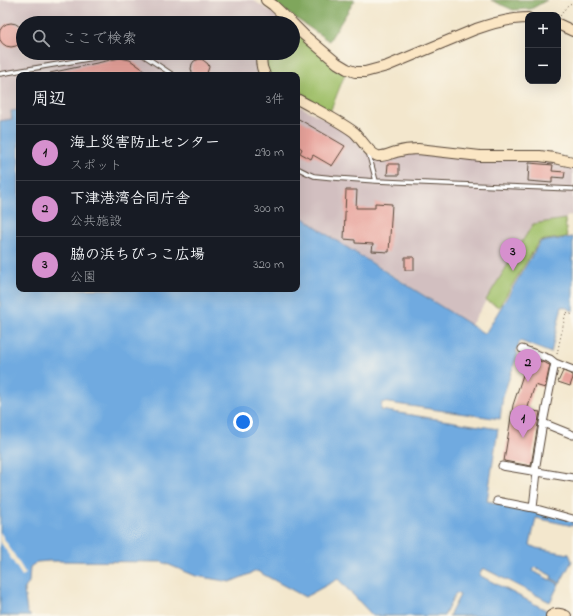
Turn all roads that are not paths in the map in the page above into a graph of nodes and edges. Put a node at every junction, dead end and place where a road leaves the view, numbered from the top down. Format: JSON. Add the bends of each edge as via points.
{"nodes":[{"id":1,"x":266,"y":0,"type":"edge"},
{"id":2,"x":280,"y":12,"type":"junction"},
{"id":3,"x":283,"y":16,"type":"edge"},
{"id":4,"x":284,"y":16,"type":"edge"},
{"id":5,"x":525,"y":18,"type":"edge"},
{"id":6,"x":561,"y":25,"type":"edge"},
{"id":7,"x":300,"y":31,"type":"edge"},
{"id":8,"x":573,"y":31,"type":"edge"},
{"id":9,"x":300,"y":34,"type":"edge"},
{"id":10,"x":304,"y":35,"type":"junction"},
{"id":11,"x":82,"y":60,"type":"edge"},
{"id":12,"x":150,"y":60,"type":"edge"},
{"id":13,"x":260,"y":60,"type":"edge"},
{"id":14,"x":168,"y":72,"type":"edge"},
{"id":15,"x":264,"y":72,"type":"edge"},
{"id":16,"x":0,"y":74,"type":"edge"},
{"id":17,"x":300,"y":101,"type":"edge"},
{"id":18,"x":367,"y":147,"type":"junction"},
{"id":19,"x":573,"y":162,"type":"edge"},
{"id":20,"x":300,"y":170,"type":"edge"},
{"id":21,"x":376,"y":181,"type":"junction"},
{"id":22,"x":573,"y":189,"type":"edge"},
{"id":23,"x":522,"y":349,"type":"dead end"},
{"id":24,"x":555,"y":363,"type":"junction"},
{"id":25,"x":573,"y":370,"type":"edge"},
{"id":26,"x":543,"y":423,"type":"junction"},
{"id":27,"x":573,"y":435,"type":"edge"},
{"id":28,"x":502,"y":466,"type":"dead end"},
{"id":29,"x":536,"y":471,"type":"junction"},
{"id":30,"x":573,"y":478,"type":"edge"},
{"id":31,"x":497,"y":501,"type":"dead end"},
{"id":32,"x":533,"y":508,"type":"junction"},
{"id":33,"x":573,"y":519,"type":"edge"},
{"id":34,"x":551,"y":616,"type":"edge"},
{"id":35,"x":566,"y":616,"type":"edge"}],
"edges":[{"from":1,"to":2,"type":"street"},
{"from":2,"to":3,"type":"street"},
{"from":2,"to":4,"type":"street"},
{"from":5,"to":10,"type":"street","via":[[489,24],[365,72],[346,69]]},
{"from":6,"to":8,"type":"street"},
{"from":7,"to":10,"type":"street"},
{"from":9,"to":10,"type":"street"},
{"from":11,"to":16,"type":"lane"},
{"from":12,"to":14,"type":"lane"},
{"from":13,"to":15,"type":"street"},
{"from":17,"to":18,"type":"street","via":[[347,127]]},
{"from":18,"to":19,"type":"street","via":[[378,156],[418,149],[480,156],[540,156]]},
{"from":18,"to":21,"type":"lane"},
{"from":20,"to":21,"type":"lane","via":[[314,176]]},
{"from":21,"to":22,"type":"lane"},
{"from":23,"to":24,"type":"street"},
{"from":24,"to":25,"type":"street"},
{"from":24,"to":26,"type":"street"},
{"from":26,"to":27,"type":"street"},
{"from":26,"to":29,"type":"street"},
{"from":28,"to":29,"type":"street"},
{"from":29,"to":30,"type":"street"},
{"from":29,"to":32,"type":"street"},
{"from":31,"to":32,"type":"street"},
{"from":32,"to":33,"type":"street"},
{"from":34,"to":35,"type":"street"}]}
